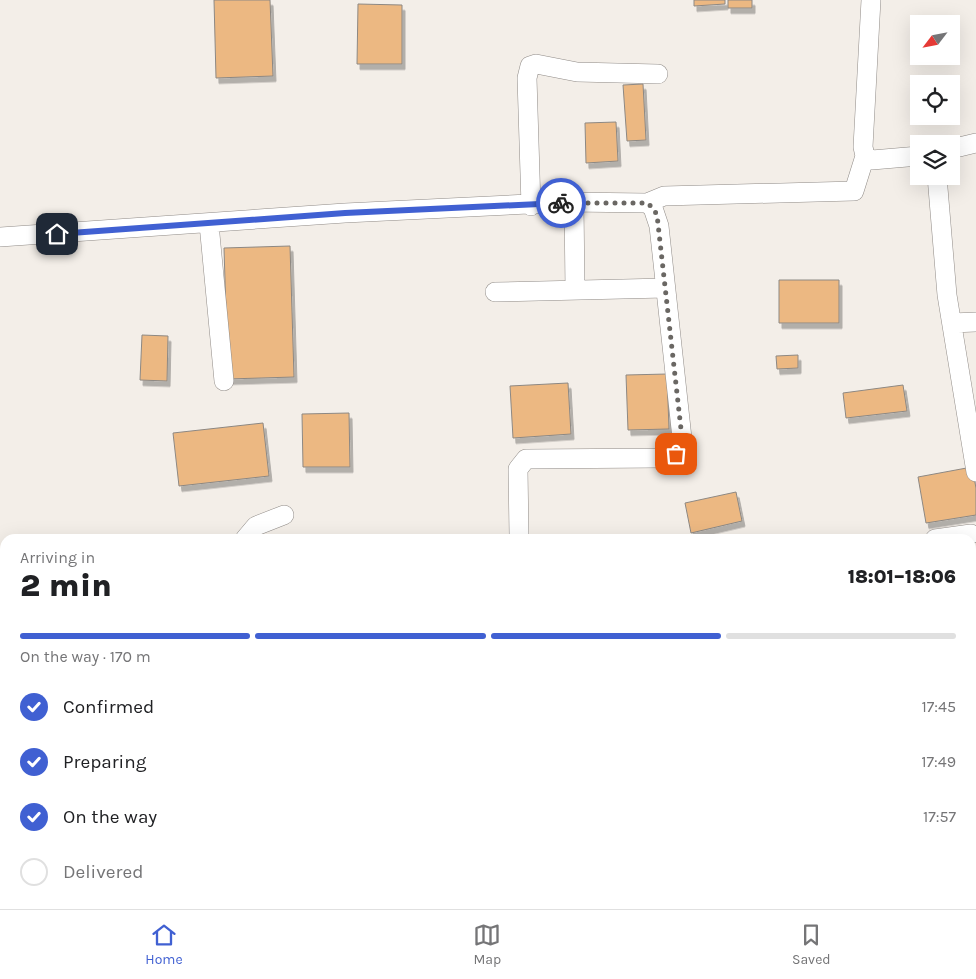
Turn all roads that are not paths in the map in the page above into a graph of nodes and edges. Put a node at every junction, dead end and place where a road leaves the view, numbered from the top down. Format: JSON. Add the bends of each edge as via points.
{"nodes":[{"id":1,"x":871,"y":0,"type":"edge"},
{"id":2,"x":658,"y":74,"type":"dead end"},
{"id":3,"x":976,"y":143,"type":"edge"},
{"id":4,"x":960,"y":147,"type":"edge"},
{"id":5,"x":865,"y":156,"type":"junction"},
{"id":6,"x":910,"y":157,"type":"edge"},
{"id":7,"x":938,"y":185,"type":"edge"},
{"id":8,"x":574,"y":203,"type":"junction"},
{"id":9,"x":647,"y":203,"type":"junction"},
{"id":10,"x":531,"y":206,"type":"junction"},
{"id":11,"x":209,"y":224,"type":"junction"},
{"id":12,"x":0,"y":237,"type":"edge"},
{"id":13,"x":665,"y":288,"type":"junction"},
{"id":14,"x":575,"y":290,"type":"junction"},
{"id":15,"x":495,"y":292,"type":"dead end"},
{"id":16,"x":952,"y":322,"type":"junction"},
{"id":17,"x":976,"y":322,"type":"edge"},
{"id":18,"x":224,"y":381,"type":"dead end"},
{"id":19,"x":976,"y":472,"type":"edge"},
{"id":20,"x":284,"y":515,"type":"dead end"},
{"id":21,"x":249,"y":534,"type":"edge"},
{"id":22,"x":519,"y":534,"type":"edge"}],
"edges":[{"from":1,"to":5,"type":"street"},
{"from":2,"to":10,"type":"street","via":[[577,72],[536,64],[530,66],[527,78]]},
{"from":3,"to":4,"type":"street"},
{"from":5,"to":6,"type":"street","via":[[872,160]]},
{"from":5,"to":9,"type":"street","via":[[854,191],[664,196]]},
{"from":7,"to":16,"type":"street"},
{"from":8,"to":9,"type":"street"},
{"from":8,"to":10,"type":"street"},
{"from":8,"to":14,"type":"street"},
{"from":9,"to":13,"type":"street","via":[[657,215]]},
{"from":10,"to":11,"type":"street","via":[[345,213]]},
{"from":11,"to":12,"type":"street"},
{"from":11,"to":18,"type":"street"},
{"from":13,"to":14,"type":"street"},
{"from":13,"to":22,"type":"street","via":[[682,438],[676,454],[661,458],[526,459],[518,469]]},
{"from":14,"to":15,"type":"street"},
{"from":16,"to":17,"type":"street"},
{"from":16,"to":19,"type":"street"},
{"from":20,"to":21,"type":"street","via":[[256,526]]}]}
